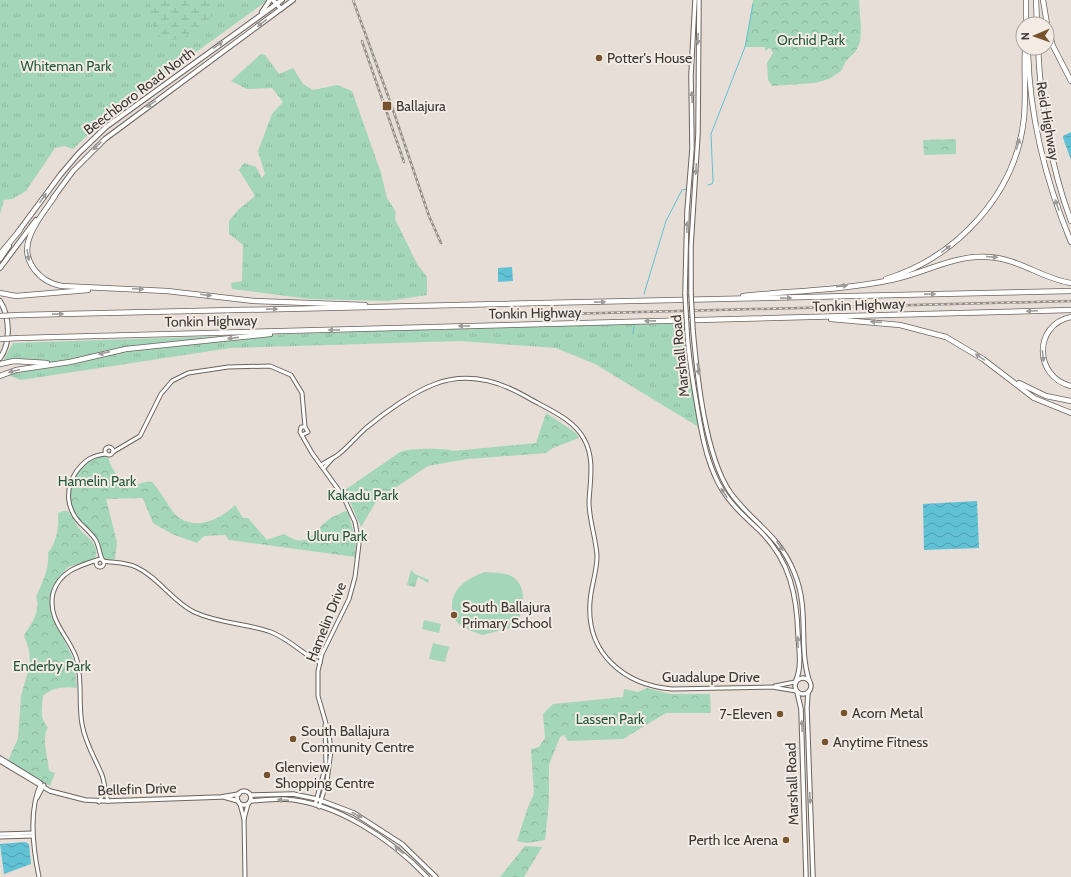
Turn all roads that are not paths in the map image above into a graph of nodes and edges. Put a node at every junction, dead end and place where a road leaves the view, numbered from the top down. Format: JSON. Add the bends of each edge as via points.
{"nodes":[{"id":1,"x":270,"y":0,"type":"edge"},
{"id":2,"x":273,"y":0,"type":"edge"},
{"id":3,"x":293,"y":0,"type":"edge"},
{"id":4,"x":695,"y":0,"type":"edge"},
{"id":5,"x":699,"y":0,"type":"edge"},
{"id":6,"x":1026,"y":0,"type":"edge"},
{"id":7,"x":1036,"y":0,"type":"edge"},
{"id":8,"x":1043,"y":0,"type":"edge"},
{"id":9,"x":278,"y":2,"type":"edge"},
{"id":10,"x":281,"y":9,"type":"junction"},
{"id":11,"x":260,"y":15,"type":"junction"},
{"id":12,"x":1026,"y":16,"type":"edge"},
{"id":13,"x":1037,"y":16,"type":"edge"},
{"id":14,"x":1046,"y":16,"type":"edge"},
{"id":15,"x":1055,"y":50,"type":"edge"},
{"id":16,"x":1026,"y":56,"type":"edge"},
{"id":17,"x":1027,"y":56,"type":"edge"},
{"id":18,"x":1039,"y":56,"type":"edge"},
{"id":19,"x":1071,"y":81,"type":"edge"},
{"id":20,"x":164,"y":85,"type":"junction"},
{"id":21,"x":175,"y":87,"type":"junction"},
{"id":22,"x":55,"y":196,"type":"junction"},
{"id":23,"x":1071,"y":221,"type":"edge"},
{"id":24,"x":20,"y":230,"type":"junction"},
{"id":25,"x":1071,"y":242,"type":"edge"},
{"id":26,"x":0,"y":254,"type":"edge"},
{"id":27,"x":0,"y":259,"type":"edge"},
{"id":28,"x":0,"y":268,"type":"edge"},
{"id":29,"x":1071,"y":283,"type":"edge"},
{"id":30,"x":859,"y":284,"type":"junction"},
{"id":31,"x":108,"y":288,"type":"junction"},
{"id":32,"x":1071,"y":291,"type":"edge"},
{"id":33,"x":0,"y":293,"type":"edge"},
{"id":34,"x":705,"y":299,"type":"junction"},
{"id":35,"x":0,"y":301,"type":"edge"},
{"id":36,"x":392,"y":307,"type":"junction"},
{"id":37,"x":1071,"y":310,"type":"edge"},
{"id":38,"x":0,"y":316,"type":"edge"},
{"id":39,"x":1071,"y":317,"type":"edge"},
{"id":40,"x":706,"y":320,"type":"junction"},
{"id":41,"x":299,"y":331,"type":"junction"},
{"id":42,"x":0,"y":339,"type":"edge"},
{"id":43,"x":0,"y":358,"type":"edge"},
{"id":44,"x":0,"y":364,"type":"edge"},
{"id":45,"x":57,"y":364,"type":"junction"},
{"id":46,"x":0,"y":376,"type":"edge"},
{"id":47,"x":1012,"y":380,"type":"junction"},
{"id":48,"x":1071,"y":386,"type":"edge"},
{"id":49,"x":1071,"y":401,"type":"edge"},
{"id":50,"x":1071,"y":413,"type":"edge"},
{"id":51,"x":303,"y":427,"type":"junction"},
{"id":52,"x":306,"y":434,"type":"junction"},
{"id":53,"x":302,"y":435,"type":"junction"},
{"id":54,"x":307,"y":445,"type":"junction"},
{"id":55,"x":111,"y":447,"type":"junction"},
{"id":56,"x":121,"y":448,"type":"junction"},
{"id":57,"x":106,"y":449,"type":"junction"},
{"id":58,"x":113,"y":452,"type":"junction"},
{"id":59,"x":107,"y":454,"type":"junction"},
{"id":60,"x":98,"y":455,"type":"junction"},
{"id":61,"x":332,"y":459,"type":"junction"},
{"id":62,"x":321,"y":465,"type":"junction"},
{"id":63,"x":324,"y":468,"type":"junction"},
{"id":64,"x":101,"y":561,"type":"junction"},
{"id":65,"x":87,"y":563,"type":"junction"},
{"id":66,"x":97,"y":565,"type":"junction"},
{"id":67,"x":308,"y":656,"type":"junction"},
{"id":68,"x":321,"y":656,"type":"junction"},
{"id":69,"x":320,"y":663,"type":"junction"},
{"id":70,"x":809,"y":680,"type":"junction"},
{"id":71,"x":796,"y":681,"type":"junction"},
{"id":72,"x":772,"y":687,"type":"junction"},
{"id":73,"x":796,"y":691,"type":"junction"},
{"id":74,"x":808,"y":692,"type":"junction"},
{"id":75,"x":0,"y":758,"type":"edge"},
{"id":76,"x":0,"y":761,"type":"edge"},
{"id":77,"x":42,"y":785,"type":"junction"},
{"id":78,"x":104,"y":792,"type":"junction"},
{"id":79,"x":239,"y":794,"type":"junction"},
{"id":80,"x":250,"y":795,"type":"junction"},
{"id":81,"x":221,"y":796,"type":"junction"},
{"id":82,"x":319,"y":800,"type":"junction"},
{"id":83,"x":108,"y":801,"type":"junction"},
{"id":84,"x":99,"y":802,"type":"junction"},
{"id":85,"x":239,"y":802,"type":"junction"},
{"id":86,"x":249,"y":803,"type":"junction"},
{"id":87,"x":317,"y":806,"type":"junction"},
{"id":88,"x":244,"y":820,"type":"junction"},
{"id":89,"x":33,"y":834,"type":"junction"},
{"id":90,"x":0,"y":836,"type":"edge"},
{"id":91,"x":39,"y":877,"type":"edge"},
{"id":92,"x":245,"y":877,"type":"edge"},
{"id":93,"x":428,"y":877,"type":"edge"},
{"id":94,"x":436,"y":877,"type":"edge"},
{"id":95,"x":806,"y":877,"type":"edge"},
{"id":96,"x":813,"y":877,"type":"edge"}],
"edges":[{"from":1,"to":11,"type":"main road"},
{"from":2,"to":9,"type":"main road"},
{"from":3,"to":10,"type":"main road","name":"Beechboro Road North"},
{"from":71,"to":4,"type":"main road","name":"Marshall Road","one_way":true,"bridge":true,"via":[[799,665],[797,614],[791,581],[772,546],[730,502],[714,476],[702,429],[687,330],[687,211],[692,149],[691,75]]},
{"from":5,"to":70,"type":"main road","name":"Marshall Road","one_way":true,"bridge":true,"via":[[698,134],[691,246],[691,294],[693,330],[707,424],[720,473],[740,504],[777,542],[797,579],[803,609],[805,666]]},
{"from":6,"to":12,"type":"highway"},
{"from":7,"to":13,"type":"highway"},
{"from":8,"to":14,"type":"highway"},
{"from":9,"to":10,"type":"main road"},
{"from":9,"to":11,"type":"main road","name":"Beechboro Road North"},
{"from":10,"to":21,"type":"main road","name":"Beechboro Road North","one_way":true},
{"from":20,"to":11,"type":"main road","name":"Beechboro Road North","one_way":true},
{"from":15,"to":19,"type":"highway"},
{"from":30,"to":16,"type":"highway","one_way":true,"via":[[894,276],[926,262],[947,249],[989,206],[1010,170],[1022,130]]},
{"from":25,"to":17,"type":"highway","name":"Reid Highway","one_way":true,"via":[[1053,194],[1040,146]]},
{"from":18,"to":23,"type":"highway","name":"Reid Highway","via":[[1046,132],[1055,174]]},
{"from":20,"to":21,"type":"main road","via":[[176,80]]},
{"from":24,"to":20,"type":"main road","name":"Beechboro Road North","one_way":true,"via":[[61,174],[89,142]]},
{"from":21,"to":22,"type":"main road","name":"Beechboro Road North","one_way":true,"via":[[127,121],[90,153]]},
{"from":22,"to":28,"type":"main road","name":"Beechboro Road North"},
{"from":22,"to":31,"type":"highway","one_way":true,"via":[[28,240],[28,254],[33,268],[46,281],[58,286]]},
{"from":24,"to":26,"type":"highway"},
{"from":24,"to":27,"type":"main road","name":"Beechboro Road North"},
{"from":30,"to":29,"type":"highway","one_way":true,"via":[[901,278],[956,260],[986,257],[1016,262]]},
{"from":34,"to":30,"type":"highway","one_way":true},
{"from":31,"to":33,"type":"highway","via":[[21,296]]},
{"from":31,"to":36,"type":"highway","one_way":true,"via":[[167,290],[249,300]]},
{"from":34,"to":32,"type":"highway","name":"Tonkin Highway","one_way":true},
{"from":36,"to":34,"type":"highway","name":"Tonkin Highway","one_way":true},
{"from":35,"to":43,"type":"main road","via":[[5,312],[7,329],[5,349]]},
{"from":38,"to":36,"type":"highway","name":"Tonkin Highway","one_way":true,"bridge":true},
{"from":37,"to":40,"type":"highway","name":"Tonkin Highway","one_way":true},
{"from":39,"to":48,"type":"highway","one_way":true,"via":[[1058,322],[1050,329],[1043,343],[1042,354],[1049,373]]},
{"from":40,"to":41,"type":"highway","name":"Tonkin Highway","one_way":true},
{"from":47,"to":40,"type":"highway","one_way":true,"via":[[956,341],[915,327],[830,319]]},
{"from":41,"to":42,"type":"highway","name":"Tonkin Highway","bridge":true},
{"from":41,"to":45,"type":"highway","one_way":true,"via":[[143,347]]},
{"from":44,"to":45,"type":"highway","via":[[14,361]]},
{"from":45,"to":46,"type":"highway","one_way":true,"via":[[16,370]]},
{"from":47,"to":49,"type":"highway","via":[[1046,396]]},
{"from":47,"to":50,"type":"highway","via":[[1034,398]]},
{"from":51,"to":52,"type":"street","name":"Hamelin Drive","via":[[308,430]]},
{"from":51,"to":53,"type":"street","name":"Hamelin Drive","via":[[300,431]]},
{"from":51,"to":56,"type":"street","via":[[302,393],[291,375],[278,368],[228,367],[188,373],[176,378],[165,388],[144,430],[132,443]]},
{"from":52,"to":53,"type":"street"},
{"from":52,"to":54,"type":"street","name":"Hamelin Drive"},
{"from":53,"to":54,"type":"street","name":"Hamelin Drive"},
{"from":54,"to":62,"type":"street","name":"Hamelin Drive"},
{"from":55,"to":56,"type":"street"},
{"from":55,"to":57,"type":"street"},
{"from":55,"to":58,"type":"street"},
{"from":56,"to":58,"type":"street"},
{"from":57,"to":59,"type":"street"},
{"from":57,"to":60,"type":"street"},
{"from":58,"to":59,"type":"street"},
{"from":59,"to":60,"type":"street"},
{"from":60,"to":64,"type":"street","via":[[89,457],[82,465],[70,482],[68,494],[71,510],[95,539]]},
{"from":61,"to":62,"type":"street","name":"Guadalupe Drive"},
{"from":61,"to":63,"type":"street","name":"Guadalupe Drive"},
{"from":61,"to":72,"type":"street","name":"Guadalupe Drive","via":[[380,417],[435,384],[460,378],[480,378],[510,388],[571,423],[584,438],[589,451],[590,518],[597,555],[590,615],[598,643],[613,664],[628,678],[655,688]]},
{"from":62,"to":63,"type":"street","name":"Hamelin Drive"},
{"from":63,"to":68,"type":"street","name":"Hamelin Drive","via":[[339,488],[351,512],[358,530],[359,553],[349,599]]},
{"from":64,"to":65,"type":"street"},
{"from":64,"to":66,"type":"street"},
{"from":64,"to":66,"type":"street","via":[[100,567]]},
{"from":64,"to":67,"type":"street","via":[[123,562],[138,568],[180,604],[194,612],[212,619],[282,636]]},
{"from":65,"to":66,"type":"street"},
{"from":65,"to":78,"type":"street","via":[[73,568],[64,575],[55,588],[52,607],[54,617],[76,656],[82,725],[87,744],[102,775]]},
{"from":67,"to":68,"type":"street"},
{"from":67,"to":69,"type":"street"},
{"from":68,"to":69,"type":"street","name":"Hamelin Drive"},
{"from":69,"to":82,"type":"street","name":"Hamelin Drive","via":[[318,690],[325,725],[326,765]]},
{"from":70,"to":71,"type":"main road","via":[[803,677]]},
{"from":70,"to":74,"type":"main road","via":[[811,687]]},
{"from":71,"to":72,"type":"street","name":"Guadalupe Drive"},
{"from":71,"to":73,"type":"main road"},
{"from":72,"to":73,"type":"street","name":"Guadalupe Drive"},
{"from":73,"to":74,"type":"main road","via":[[802,694]]},
{"from":95,"to":73,"type":"main road","name":"Marshall Road","one_way":true,"via":[[801,709]]},
{"from":74,"to":96,"type":"main road","name":"Marshall Road","one_way":true},
{"from":75,"to":77,"type":"main road","name":"Bellefin Drive"},
{"from":76,"to":77,"type":"main road","name":"Bellefin Drive"},
{"from":77,"to":84,"type":"main road","name":"Bellefin Drive","via":[[55,792]]},
{"from":77,"to":89,"type":"street","via":[[37,798]]},
{"from":78,"to":83,"type":"street"},
{"from":78,"to":84,"type":"street"},
{"from":79,"to":80,"type":"main road","name":"Bellefin Drive","via":[[246,791]]},
{"from":79,"to":81,"type":"main road","name":"Bellefin Drive"},
{"from":79,"to":85,"type":"main road"},
{"from":80,"to":82,"type":"main road","via":[[287,793]]},
{"from":80,"to":86,"type":"main road"},
{"from":81,"to":83,"type":"main road","name":"Bellefin Drive"},
{"from":81,"to":85,"type":"main road","name":"Bellefin Drive"},
{"from":82,"to":87,"type":"street","name":"Hamelin Drive"},
{"from":82,"to":94,"type":"main road","one_way":true,"via":[[354,813],[383,830],[402,844]]},
{"from":83,"to":84,"type":"main road","name":"Bellefin Drive"},
{"from":85,"to":86,"type":"main road","name":"Bellefin Drive"},
{"from":85,"to":88,"type":"street"},
{"from":87,"to":86,"type":"main road","one_way":true,"via":[[285,799]]},
{"from":86,"to":88,"type":"street"},
{"from":93,"to":87,"type":"main road","one_way":true,"via":[[394,846],[360,824]]},
{"from":88,"to":92,"type":"street"},
{"from":89,"to":90,"type":"street"},
{"from":89,"to":91,"type":"street"}]}
